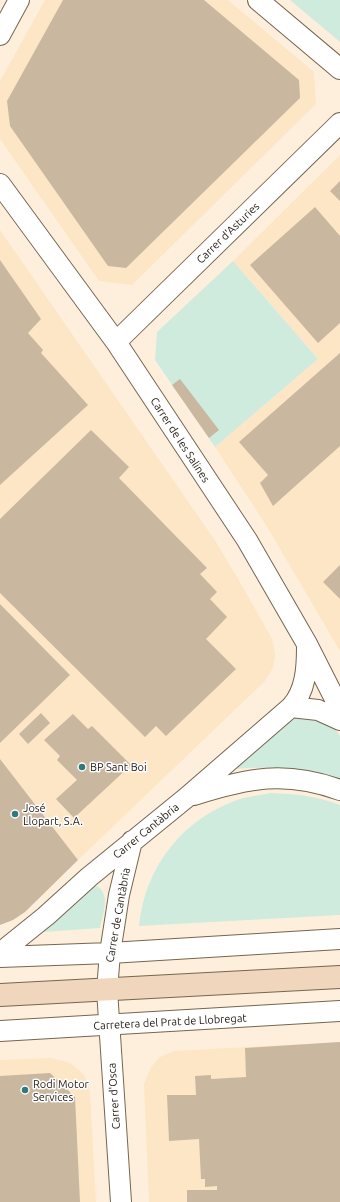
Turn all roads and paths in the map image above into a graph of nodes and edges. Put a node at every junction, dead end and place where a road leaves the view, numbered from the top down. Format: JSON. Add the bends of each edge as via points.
{"nodes":[{"id":1,"x":19,"y":0,"type":"edge"},
{"id":2,"x":258,"y":0,"type":"edge"},
{"id":3,"x":0,"y":35,"type":"edge"},
{"id":4,"x":340,"y":69,"type":"edge"},
{"id":5,"x":340,"y":123,"type":"edge"},
{"id":6,"x":0,"y":184,"type":"edge"},
{"id":7,"x":116,"y":342,"type":"junction"},
{"id":8,"x":307,"y":644,"type":"junction"},
{"id":9,"x":291,"y":707,"type":"junction"},
{"id":10,"x":340,"y":709,"type":"edge"},
{"id":11,"x":340,"y":720,"type":"edge"},
{"id":12,"x":340,"y":790,"type":"edge"},
{"id":13,"x":186,"y":798,"type":"junction"},
{"id":14,"x":132,"y":841,"type":"junction"},
{"id":15,"x":340,"y":939,"type":"edge"},
{"id":16,"x":110,"y":953,"type":"junction"},
{"id":17,"x":0,"y":954,"type":"edge"},
{"id":18,"x":0,"y":957,"type":"edge"},
{"id":19,"x":340,"y":977,"type":"edge"},
{"id":20,"x":107,"y":990,"type":"junction"},
{"id":21,"x":0,"y":995,"type":"edge"},
{"id":22,"x":340,"y":1011,"type":"edge"},
{"id":23,"x":109,"y":1025,"type":"junction"},
{"id":24,"x":0,"y":1031,"type":"edge"},
{"id":25,"x":121,"y":1202,"type":"edge"}],
"edges":[{"from":1,"to":3,"type":"street"},
{"from":2,"to":4,"type":"street"},
{"from":5,"to":7,"type":"street","name":"Carrer d'Asturies"},
{"from":6,"to":7,"type":"street","name":"Carrer de les Salines"},
{"from":7,"to":8,"type":"street","name":"Carrer de les Salines","via":[[247,540]]},
{"from":8,"to":9,"type":"street","name":"Carrer Cantàbria","via":[[307,671],[297,701]]},
{"from":8,"to":10,"type":"street","name":"Carrer de les Salines"},
{"from":9,"to":11,"type":"street","via":[[318,710]]},
{"from":9,"to":13,"type":"street","name":"Carrer Cantàbria"},
{"from":12,"to":13,"type":"street","via":[[305,779],[282,777],[237,783]]},
{"from":13,"to":14,"type":"street","name":"Carrer Cantàbria"},
{"from":14,"to":16,"type":"street","name":"Carrer de Cantàbria","via":[[119,895]]},
{"from":14,"to":17,"type":"street","name":"Carrer Cantàbria"},
{"from":15,"to":16,"type":"street"},
{"from":16,"to":18,"type":"street"},
{"from":16,"to":20,"type":"street","name":"Carrer de Cantàbria"},
{"from":19,"to":20,"type":"street"},
{"from":20,"to":21,"type":"street"},
{"from":20,"to":23,"type":"street","name":"Carrer d'Osca"},
{"from":22,"to":23,"type":"street","name":"Carretera del Prat de Llobregat"},
{"from":23,"to":24,"type":"street","name":"Carretera del Prat de Llobregat"},
{"from":23,"to":25,"type":"street","name":"Carrer d'Osca"}]}
